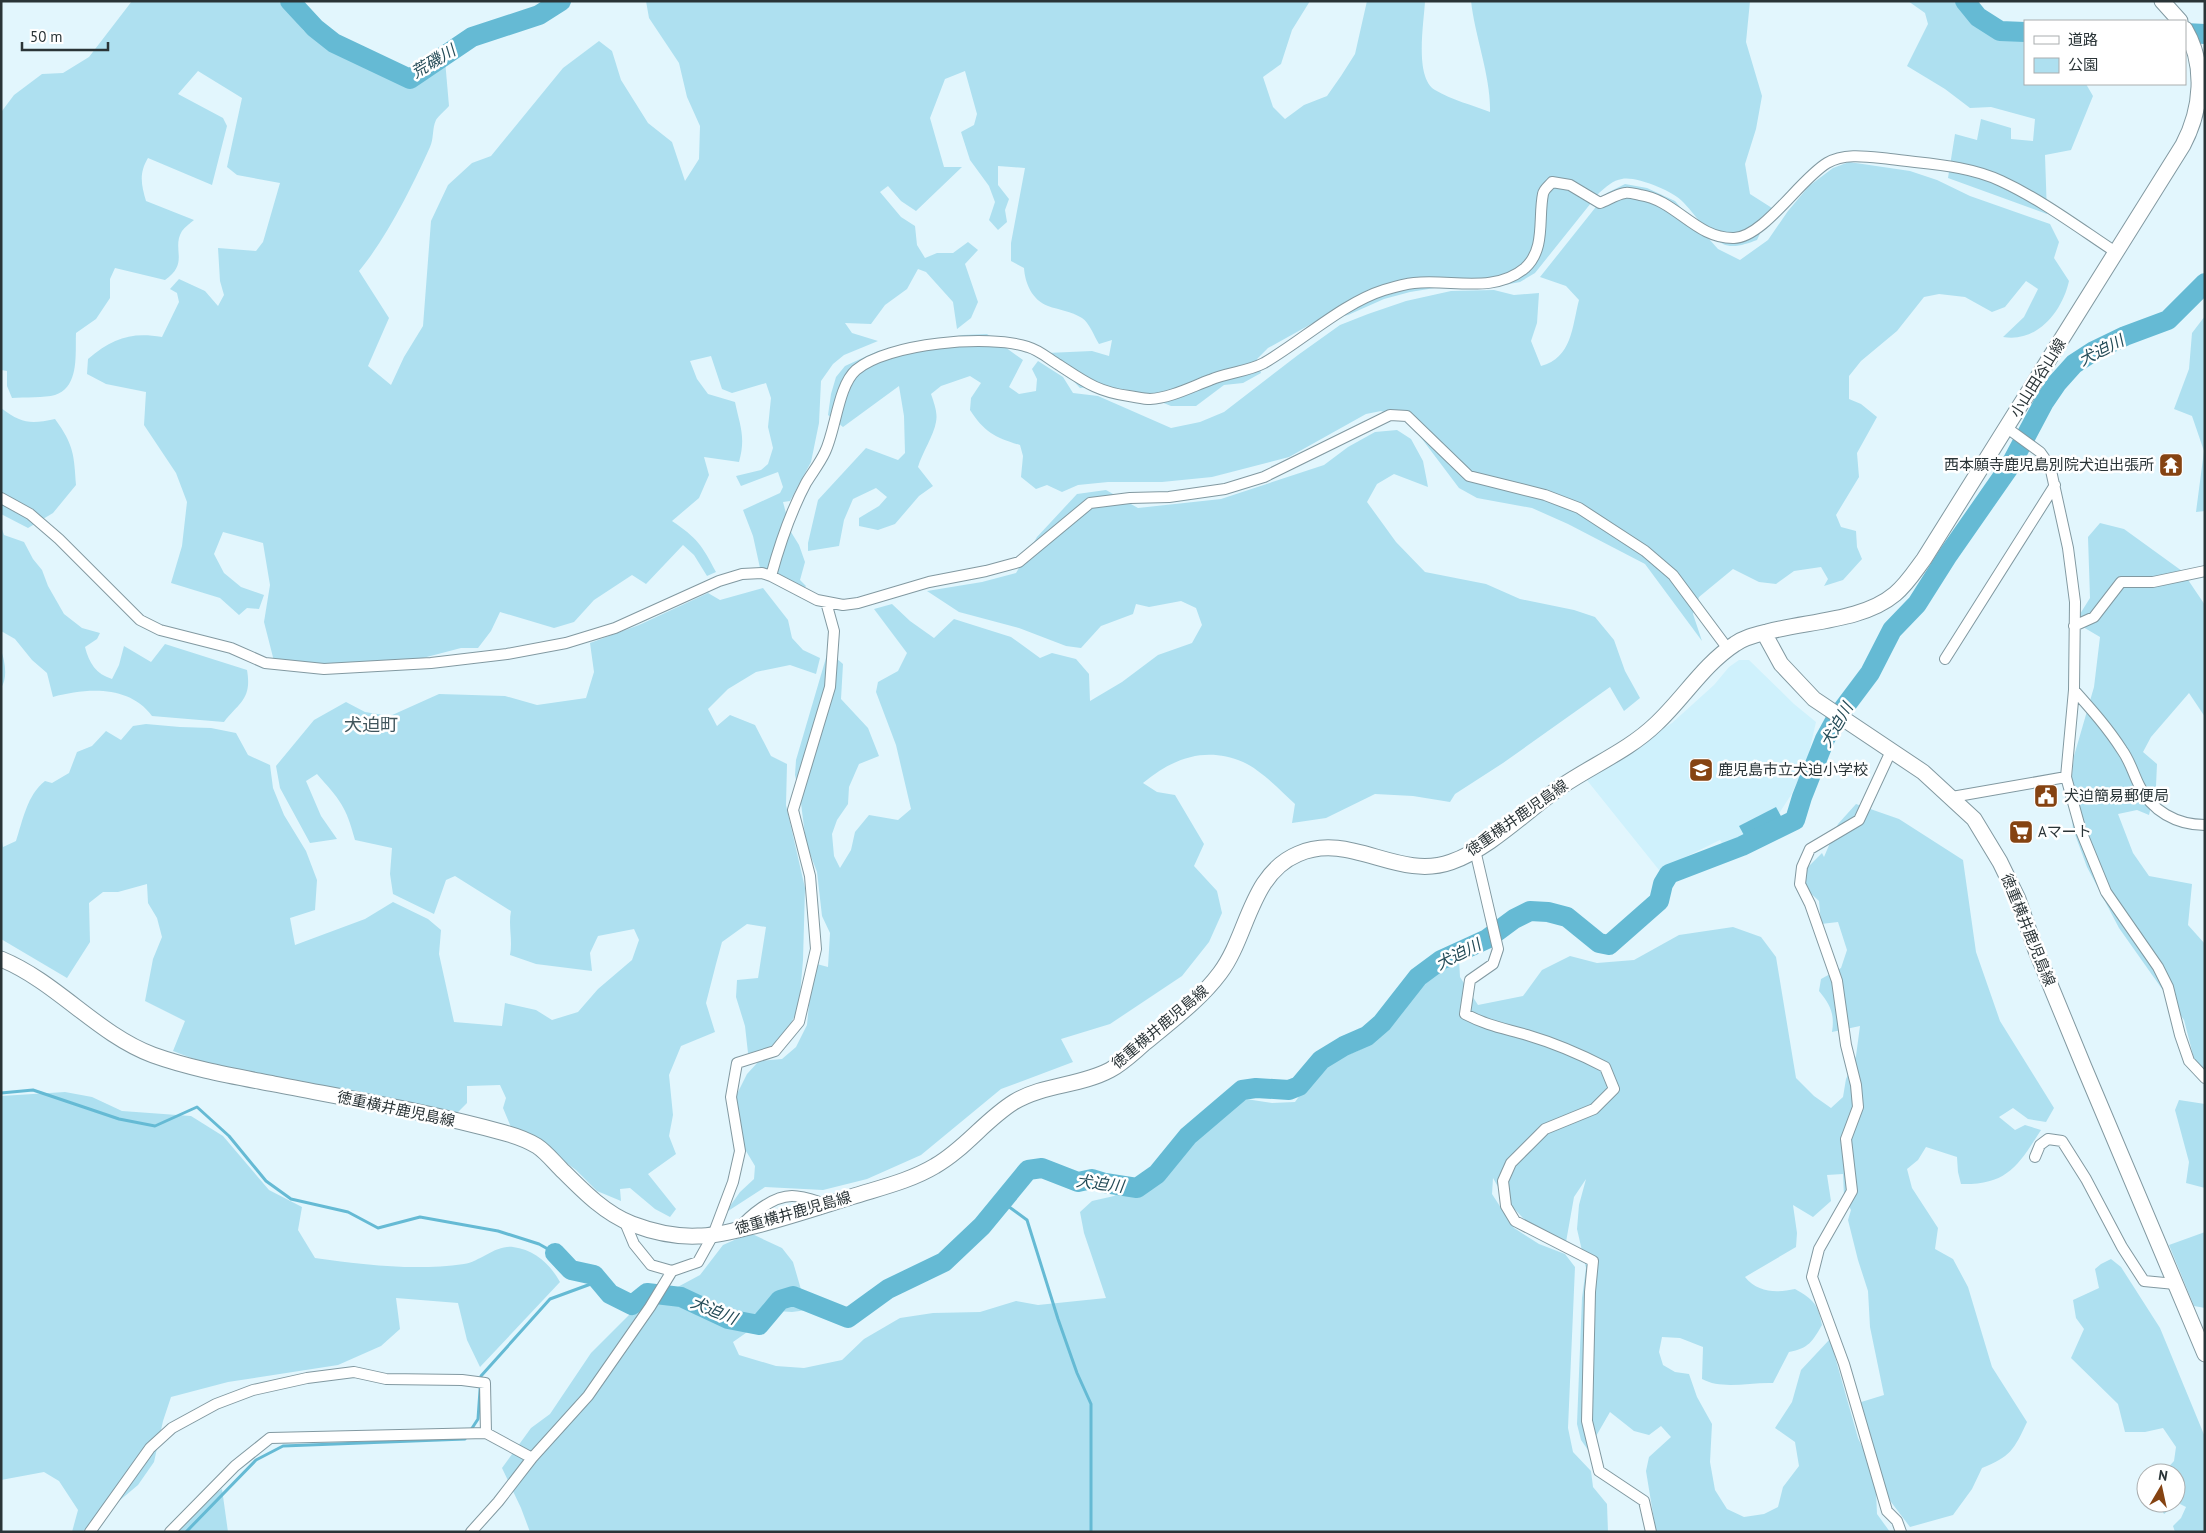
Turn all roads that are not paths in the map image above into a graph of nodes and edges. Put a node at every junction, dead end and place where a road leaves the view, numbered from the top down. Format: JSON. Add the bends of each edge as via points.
{"nodes":[{"id":1,"x":2162,"y":1,"type":"edge"},
{"id":2,"x":2178,"y":20,"type":"edge"},
{"id":3,"x":2186,"y":31,"type":"edge"},
{"id":4,"x":2117,"y":253,"type":"junction"},
{"id":5,"x":2007,"y":428,"type":"junction"},
{"id":6,"x":2055,"y":485,"type":"junction"},
{"id":7,"x":1,"y":498,"type":"edge"},
{"id":8,"x":2205,"y":571,"type":"edge"},
{"id":9,"x":771,"y":576,"type":"junction"},
{"id":10,"x":826,"y":602,"type":"junction"},
{"id":11,"x":2074,"y":626,"type":"junction"},
{"id":12,"x":1764,"y":633,"type":"junction"},
{"id":13,"x":1728,"y":649,"type":"junction"},
{"id":14,"x":1945,"y":659,"type":"dead end"},
{"id":15,"x":2074,"y":690,"type":"junction"},
{"id":16,"x":1891,"y":751,"type":"junction"},
{"id":17,"x":2066,"y":777,"type":"junction"},
{"id":18,"x":1952,"y":797,"type":"junction"},
{"id":19,"x":2205,"y":825,"type":"edge"},
{"id":20,"x":1475,"y":850,"type":"junction"},
{"id":21,"x":1,"y":959,"type":"edge"},
{"id":22,"x":2205,"y":1078,"type":"edge"},
{"id":23,"x":2035,"y":1157,"type":"dead end"},
{"id":24,"x":624,"y":1220,"type":"junction"},
{"id":25,"x":713,"y":1235,"type":"junction"},
{"id":26,"x":672,"y":1272,"type":"junction"},
{"id":27,"x":2175,"y":1284,"type":"junction"},
{"id":28,"x":2205,"y":1354,"type":"edge"},
{"id":29,"x":486,"y":1433,"type":"junction"},
{"id":30,"x":532,"y":1458,"type":"junction"},
{"id":31,"x":90,"y":1532,"type":"edge"},
{"id":32,"x":170,"y":1532,"type":"edge"},
{"id":33,"x":471,"y":1532,"type":"edge"},
{"id":34,"x":1651,"y":1532,"type":"edge"},
{"id":35,"x":1901,"y":1532,"type":"edge"}],
"edges":[{"from":1,"to":2,"type":"main road"},
{"from":3,"to":4,"type":"main road","name":"小山田谷山線","via":[[2199,62],[2201,78],[2195,121]]},
{"from":4,"to":5,"type":"main road","name":"小山田谷山線"},
{"from":4,"to":9,"type":"street","via":[[2000,180],[1944,166],[1863,156],[1827,162],[1753,232],[1735,238],[1707,234],[1650,196],[1626,192],[1600,202],[1570,185],[1552,182],[1543,191],[1539,243],[1533,259],[1506,280],[1490,284],[1414,283],[1387,289],[1326,321],[1263,363],[1176,393],[1150,399],[1108,393],[1090,386],[1028,347],[998,341],[944,343],[881,357],[856,370],[843,388],[837,420],[825,453],[806,482],[784,531]]},
{"from":5,"to":6,"type":"street","via":[[2040,452],[2050,466]]},
{"from":5,"to":12,"type":"main road","name":"小山田谷山線","via":[[1924,559],[1892,596],[1872,608],[1853,614]]},
{"from":6,"to":11,"type":"street","via":[[2068,548],[2075,602]]},
{"from":6,"to":14,"type":"street"},
{"from":7,"to":9,"type":"street","via":[[30,514],[59,539],[140,620],[160,630],[231,648],[265,663],[291,666],[324,669],[431,663],[532,650],[615,628],[719,581],[742,574]]},
{"from":8,"to":11,"type":"street","via":[[2153,582],[2121,582],[2094,617]]},
{"from":9,"to":10,"type":"street"},
{"from":10,"to":13,"type":"street","via":[[858,603],[929,582],[986,572],[1019,562],[1090,503],[1169,497],[1264,478],[1390,415],[1398,414],[1407,416],[1468,476],[1545,495],[1579,508],[1644,551],[1673,574]]},
{"from":10,"to":25,"type":"street","via":[[834,631],[830,686],[793,810],[810,876],[816,949],[799,1022],[775,1051],[737,1064],[731,1097],[740,1151],[733,1182]]},
{"from":11,"to":15,"type":"street"},
{"from":12,"to":13,"type":"main road","name":"徳重横井鹿児島線","via":[[1748,636]]},
{"from":12,"to":16,"type":"main road","name":"徳重横井鹿児島線","via":[[1781,664],[1814,699]]},
{"from":13,"to":20,"type":"main road","name":"徳重横井鹿児島線","via":[[1654,726],[1567,783]]},
{"from":15,"to":17,"type":"street"},
{"from":15,"to":19,"type":"street","via":[[2109,731],[2154,806],[2172,819]]},
{"from":16,"to":18,"type":"main road","name":"徳重横井鹿児島線"},
{"from":16,"to":35,"type":"street","via":[[1859,820],[1810,850],[1802,867],[1800,884],[1837,981],[1858,1107],[1846,1139],[1852,1191],[1819,1249],[1812,1277],[1844,1364],[1887,1511],[1897,1521]]},
{"from":17,"to":18,"type":"street"},
{"from":17,"to":22,"type":"street","via":[[2081,831],[2106,892],[2158,967],[2168,987],[2189,1061]]},
{"from":18,"to":27,"type":"main road","name":"徳重横井鹿児島線","via":[[1974,819],[2018,898],[2035,948]]},
{"from":20,"to":25,"type":"main road","name":"徳重横井鹿児島線","via":[[1448,863],[1427,868],[1326,846],[1290,857],[1278,865],[1262,886],[1223,970],[1206,990],[1115,1068],[1028,1095],[994,1117],[952,1155],[932,1168],[828,1204]]},
{"from":20,"to":34,"type":"street","via":[[1498,949],[1493,964],[1470,980],[1465,1014],[1487,1026],[1527,1035],[1580,1054],[1605,1067],[1614,1089],[1594,1109],[1545,1129],[1511,1163],[1502,1181],[1506,1206],[1515,1221],[1593,1261],[1587,1421],[1599,1471],[1644,1501]]},
{"from":21,"to":24,"type":"main road","name":"徳重横井鹿児島線","via":[[38,978],[121,1039],[148,1053],[198,1069],[430,1116],[522,1139],[537,1146],[595,1201]]},
{"from":23,"to":27,"type":"street","via":[[2040,1144],[2048,1138],[2062,1141],[2144,1281]]},
{"from":24,"to":25,"type":"main road","name":"徳重横井鹿児島線","via":[[655,1231]]},
{"from":24,"to":26,"type":"street","via":[[634,1244],[651,1265]]},
{"from":25,"to":26,"type":"street","via":[[698,1262]]},
{"from":26,"to":30,"type":"street","via":[[588,1396]]},
{"from":27,"to":28,"type":"main road","name":"徳重横井鹿児島線"},
{"from":29,"to":30,"type":"street"},
{"from":29,"to":31,"type":"street","via":[[485,1383],[386,1379],[354,1372],[253,1390],[172,1428],[150,1448]]},
{"from":29,"to":32,"type":"street","via":[[270,1438],[235,1466]]},
{"from":30,"to":33,"type":"street"}]}
